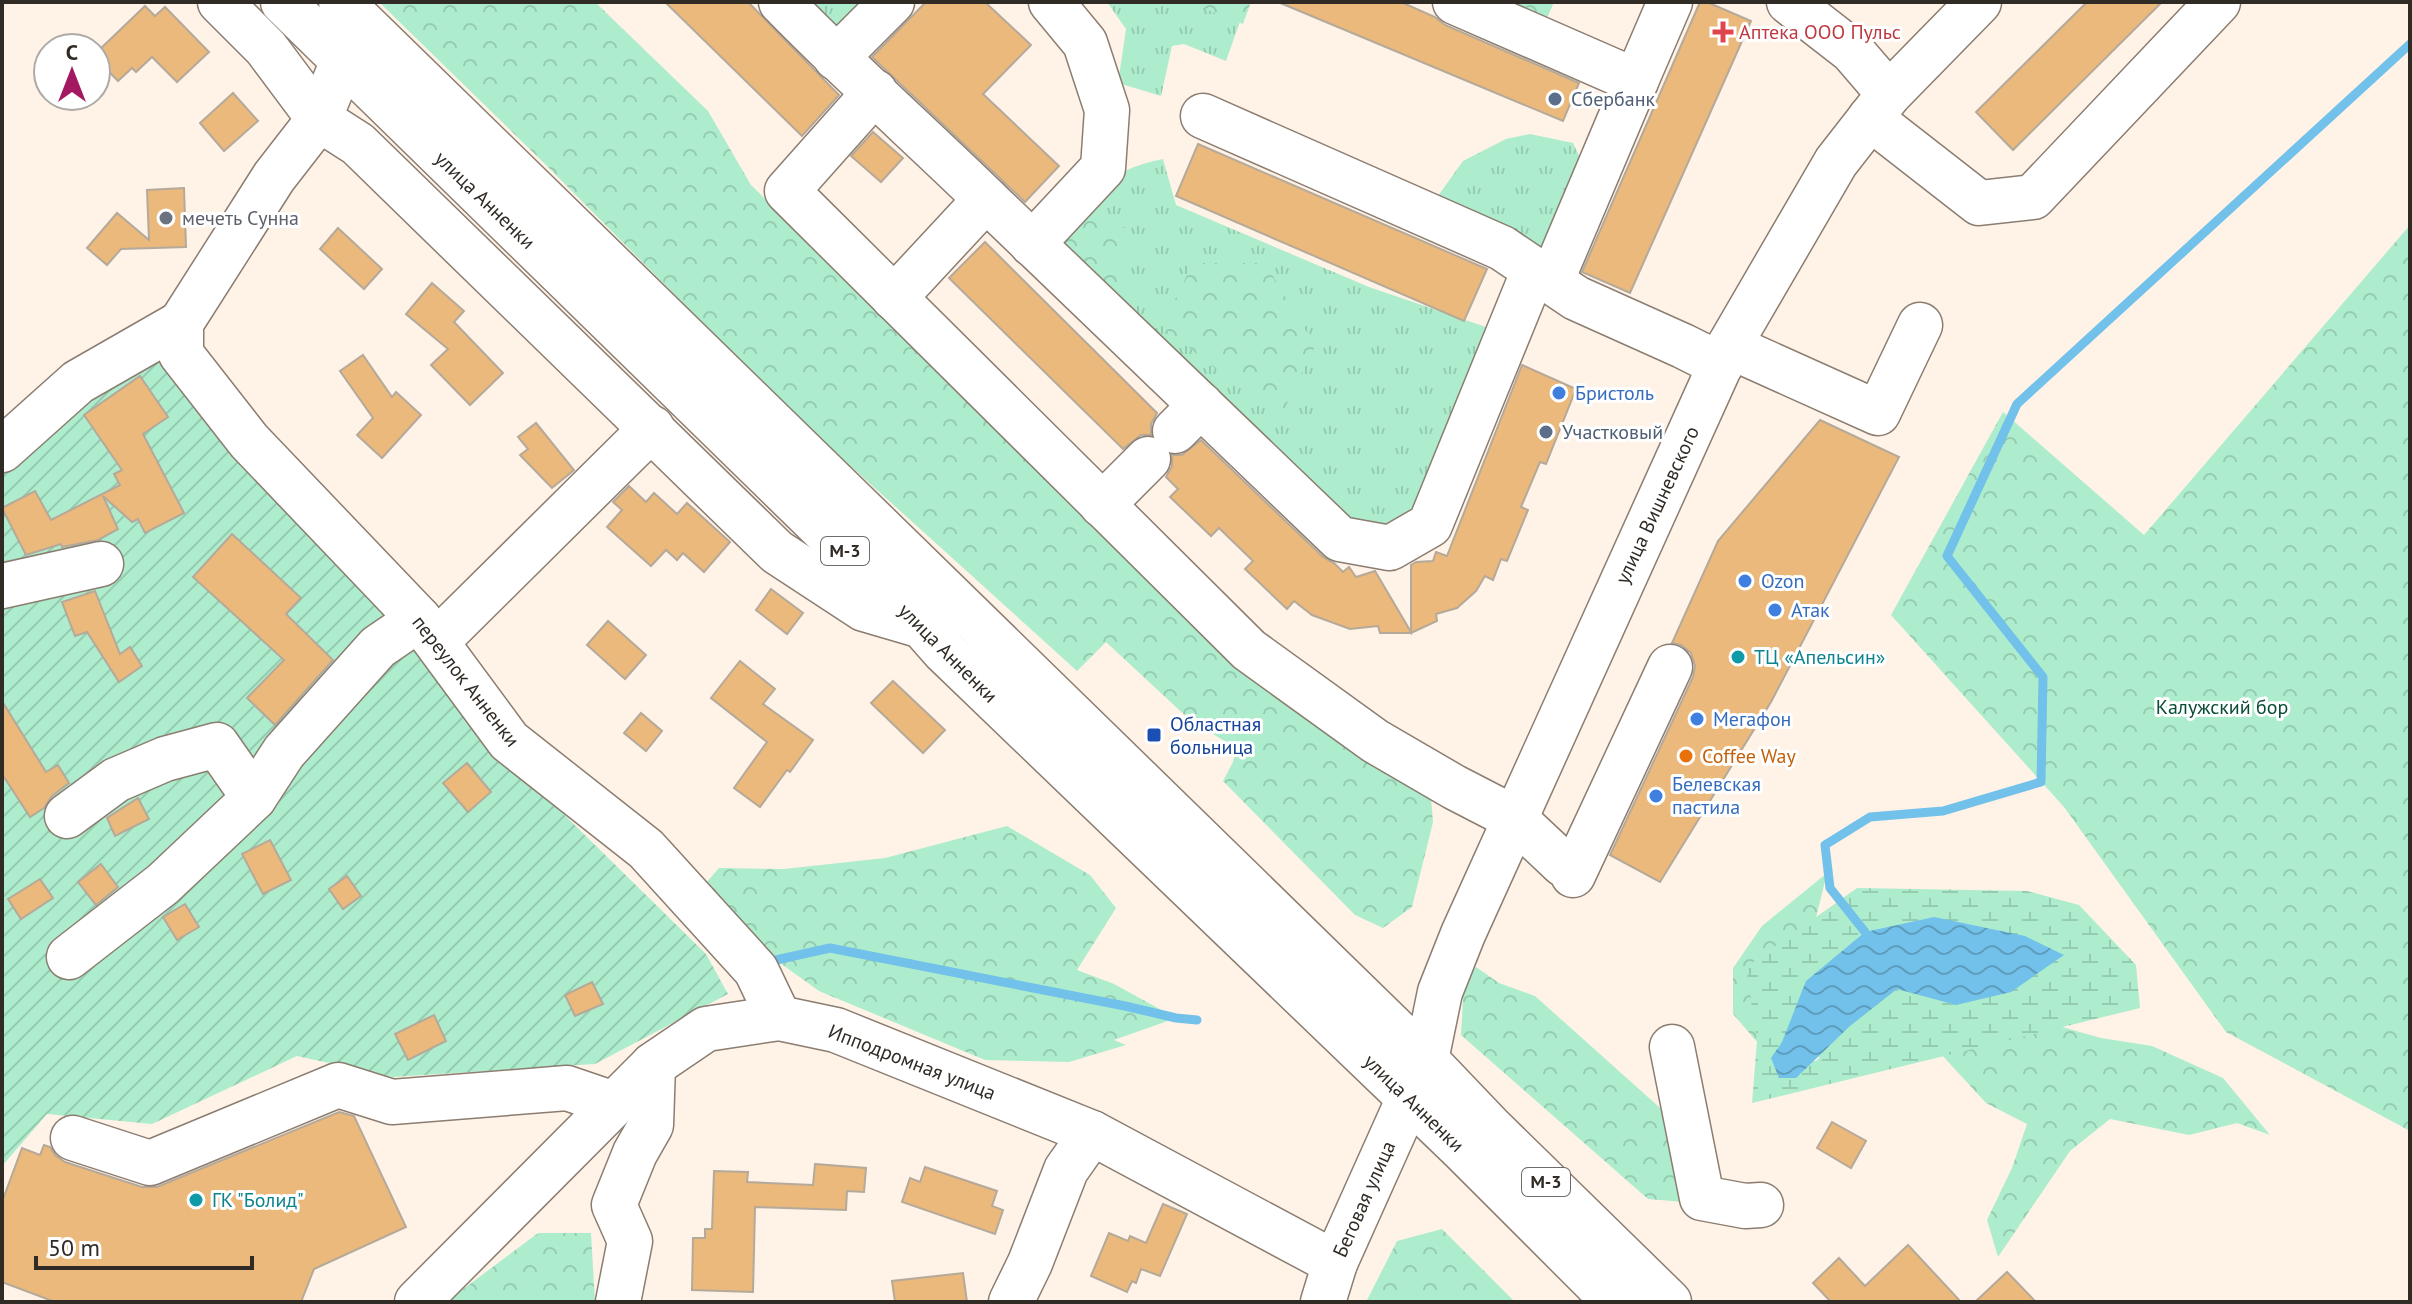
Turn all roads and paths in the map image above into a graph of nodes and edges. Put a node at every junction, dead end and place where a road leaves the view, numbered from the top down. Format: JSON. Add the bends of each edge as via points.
{"nodes":[{"id":1,"x":220,"y":2,"type":"edge"},
{"id":2,"x":283,"y":2,"type":"edge"},
{"id":3,"x":341,"y":2,"type":"edge"},
{"id":4,"x":781,"y":2,"type":"edge"},
{"id":5,"x":892,"y":2,"type":"edge"},
{"id":6,"x":1051,"y":2,"type":"edge"},
{"id":7,"x":1455,"y":2,"type":"edge"},
{"id":8,"x":1670,"y":2,"type":"edge"},
{"id":9,"x":1789,"y":2,"type":"edge"},
{"id":10,"x":1979,"y":2,"type":"edge"},
{"id":11,"x":2218,"y":2,"type":"edge"},
{"id":12,"x":836,"y":58,"type":"junction"},
{"id":13,"x":343,"y":61,"type":"junction"},
{"id":14,"x":1636,"y":81,"type":"junction"},
{"id":15,"x":875,"y":92,"type":"junction"},
{"id":16,"x":1880,"y":106,"type":"junction"},
{"id":17,"x":1203,"y":116,"type":"dead end"},
{"id":18,"x":319,"y":119,"type":"junction"},
{"id":19,"x":986,"y":199,"type":"junction"},
{"id":20,"x":1032,"y":244,"type":"junction"},
{"id":21,"x":1543,"y":276,"type":"junction"},
{"id":22,"x":894,"y":298,"type":"junction"},
{"id":23,"x":181,"y":323,"type":"junction"},
{"id":24,"x":1920,"y":325,"type":"dead end"},
{"id":25,"x":1725,"y":356,"type":"junction"},
{"id":26,"x":652,"y":428,"type":"junction"},
{"id":27,"x":1175,"y":432,"type":"junction"},
{"id":28,"x":2,"y":450,"type":"edge"},
{"id":29,"x":1102,"y":505,"type":"junction"},
{"id":30,"x":101,"y":564,"type":"dead end"},
{"id":31,"x":2,"y":586,"type":"edge"},
{"id":32,"x":922,"y":626,"type":"junction"},
{"id":33,"x":428,"y":630,"type":"junction"},
{"id":34,"x":1670,"y":667,"type":"dead end"},
{"id":35,"x":254,"y":798,"type":"junction"},
{"id":36,"x":67,"y":816,"type":"dead end"},
{"id":37,"x":1514,"y":818,"type":"junction"},
{"id":38,"x":69,"y":957,"type":"dead end"},
{"id":39,"x":779,"y":1018,"type":"junction"},
{"id":40,"x":1672,"y":1047,"type":"dead end"},
{"id":41,"x":653,"y":1065,"type":"junction"},
{"id":42,"x":1417,"y":1078,"type":"junction"},
{"id":43,"x":614,"y":1104,"type":"junction"},
{"id":44,"x":1092,"y":1133,"type":"junction"},
{"id":45,"x":73,"y":1138,"type":"dead end"},
{"id":46,"x":1761,"y":1205,"type":"dead end"},
{"id":47,"x":1329,"y":1283,"type":"edge"},
{"id":48,"x":417,"y":1302,"type":"edge"},
{"id":49,"x":618,"y":1302,"type":"edge"},
{"id":50,"x":1011,"y":1302,"type":"edge"},
{"id":51,"x":1615,"y":1302,"type":"edge"},
{"id":52,"x":1669,"y":1302,"type":"edge"}],
"edges":[{"from":1,"to":18,"type":"street","via":[[266,48]]},
{"from":2,"to":13,"type":"street","name":"улица Анненки","number":"М-3"},
{"from":3,"to":42,"type":"street","name":"улица Анненки","number":"М-3"},
{"from":4,"to":12,"type":"street"},
{"from":5,"to":12,"type":"street"},
{"from":6,"to":20,"type":"street","via":[[1085,43],[1107,110],[1103,168]]},
{"from":7,"to":14,"type":"street"},
{"from":8,"to":14,"type":"street"},
{"from":9,"to":16,"type":"street","via":[[1852,51]]},
{"from":10,"to":16,"type":"street","name":"улица Вишневского"},
{"from":11,"to":16,"type":"street","via":[[2033,197],[1979,203]]},
{"from":12,"to":15,"type":"street"},
{"from":13,"to":18,"type":"street"},
{"from":13,"to":32,"type":"street","name":"улица Анненки","number":"М-3"},
{"from":14,"to":21,"type":"street"},
{"from":15,"to":19,"type":"street"},
{"from":15,"to":22,"type":"street","via":[[787,191]]},
{"from":16,"to":25,"type":"street","name":"улица Вишневского","via":[[1836,162]]},
{"from":17,"to":21,"type":"street","via":[[1502,248]]},
{"from":18,"to":23,"type":"street","via":[[274,177]]},
{"from":18,"to":26,"type":"street","via":[[358,144]]},
{"from":19,"to":20,"type":"street"},
{"from":19,"to":22,"type":"street"},
{"from":20,"to":27,"type":"street"},
{"from":21,"to":25,"type":"street","via":[[1576,298],[1683,346]]},
{"from":21,"to":27,"type":"street","via":[[1430,525],[1390,548],[1340,539]]},
{"from":22,"to":29,"type":"street"},
{"from":23,"to":28,"type":"street","via":[[78,382]]},
{"from":23,"to":33,"type":"street","name":"переулок Анненки","via":[[181,354],[219,405]]},
{"from":24,"to":25,"type":"street","via":[[1878,413]]},
{"from":25,"to":37,"type":"street","name":"улица Вишневского"},
{"from":26,"to":32,"type":"street","via":[[777,552],[864,609]]},
{"from":26,"to":33,"type":"street"},
{"from":27,"to":29,"type":"street"},
{"from":29,"to":37,"type":"street","via":[[1249,650],[1290,682],[1375,741]]},
{"from":30,"to":31,"type":"street"},
{"from":32,"to":42,"type":"street","name":"улица Анненки","number":"М-3"},
{"from":33,"to":35,"type":"street","via":[[378,647],[284,752]]},
{"from":33,"to":39,"type":"street","name":"переулок Анненки","via":[[509,741],[646,849],[756,970]]},
{"from":34,"to":37,"type":"street","via":[[1568,870]]},
{"from":35,"to":36,"type":"street","via":[[217,745],[116,780]]},
{"from":35,"to":38,"type":"street","via":[[163,884]]},
{"from":37,"to":42,"type":"street","name":"улица Вишневского","via":[[1440,992]]},
{"from":39,"to":41,"type":"street","name":"Ипподромная улица","via":[[706,1029]]},
{"from":39,"to":44,"type":"street","name":"Ипподромная улица","via":[[836,1030]]},
{"from":40,"to":46,"type":"street","via":[[1702,1198]]},
{"from":41,"to":43,"type":"street","name":"Ипподромная улица"},
{"from":41,"to":49,"type":"street","via":[[651,1125],[614,1205],[630,1241]]},
{"from":42,"to":47,"type":"street","name":"Беговая улица"},
{"from":42,"to":51,"type":"street","name":"улица Анненки","number":"М-3"},
{"from":42,"to":52,"type":"street","name":"улица Анненки","number":"М-3","via":[[1490,1127]]},
{"from":43,"to":45,"type":"street","via":[[567,1088],[392,1102],[338,1085],[150,1163]]},
{"from":43,"to":48,"type":"street","name":"Ипподромная улица"},
{"from":44,"to":47,"type":"street","name":"Ипподромная улица"},
{"from":44,"to":50,"type":"street","via":[[1066,1170]]}]}
